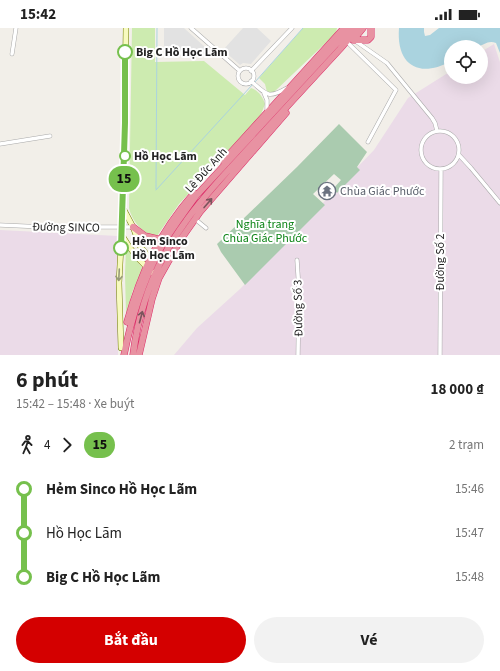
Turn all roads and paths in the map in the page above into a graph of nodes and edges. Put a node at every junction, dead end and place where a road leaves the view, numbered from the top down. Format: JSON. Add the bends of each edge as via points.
{"nodes":[{"id":1,"x":16,"y":28,"type":"edge"},
{"id":2,"x":126,"y":28,"type":"edge"},
{"id":3,"x":192,"y":28,"type":"edge"},
{"id":4,"x":292,"y":28,"type":"edge"},
{"id":5,"x":344,"y":28,"type":"edge"},
{"id":6,"x":351,"y":28,"type":"edge"},
{"id":7,"x":358,"y":28,"type":"edge"},
{"id":8,"x":364,"y":28,"type":"edge"},
{"id":9,"x":371,"y":28,"type":"edge"},
{"id":10,"x":349,"y":40,"type":"junction"},
{"id":11,"x":12,"y":54,"type":"dead end"},
{"id":12,"x":251,"y":70,"type":"junction"},
{"id":13,"x":240,"y":71,"type":"junction"},
{"id":14,"x":251,"y":82,"type":"junction"},
{"id":15,"x":290,"y":87,"type":"junction"},
{"id":16,"x":301,"y":92,"type":"junction"},
{"id":17,"x":264,"y":93,"type":"junction"},
{"id":18,"x":267,"y":113,"type":"junction"},
{"id":19,"x":436,"y":131,"type":"junction"},
{"id":20,"x":50,"y":136,"type":"dead end"},
{"id":21,"x":368,"y":142,"type":"dead end"},
{"id":22,"x":0,"y":144,"type":"edge"},
{"id":23,"x":459,"y":155,"type":"junction"},
{"id":24,"x":441,"y":169,"type":"junction"},
{"id":25,"x":500,"y":203,"type":"edge"},
{"id":26,"x":123,"y":209,"type":"junction"},
{"id":27,"x":195,"y":219,"type":"junction"},
{"id":28,"x":0,"y":226,"type":"edge"},
{"id":29,"x":133,"y":227,"type":"junction"},
{"id":30,"x":121,"y":228,"type":"junction"},
{"id":31,"x":206,"y":228,"type":"dead end"},
{"id":32,"x":122,"y":236,"type":"junction"},
{"id":33,"x":162,"y":240,"type":"junction"},
{"id":34,"x":297,"y":260,"type":"dead end"},
{"id":35,"x":156,"y":264,"type":"junction"},
{"id":36,"x":152,"y":272,"type":"junction"},
{"id":37,"x":121,"y":348,"type":"junction"},
{"id":38,"x":123,"y":355,"type":"edge"},
{"id":39,"x":134,"y":355,"type":"edge"},
{"id":40,"x":139,"y":355,"type":"edge"},
{"id":41,"x":298,"y":355,"type":"edge"},
{"id":42,"x":440,"y":355,"type":"edge"}],
"edges":[{"from":1,"to":11,"type":"street"},
{"from":2,"to":26,"type":"main road"},
{"from":3,"to":13,"type":"street"},
{"from":4,"to":12,"type":"street"},
{"from":5,"to":15,"type":"highway","name":"Lê Đức Anh"},
{"from":6,"to":33,"type":"highway","name":"Lê Đức Anh","via":[[196,196]]},
{"from":7,"to":10,"type":"highway","name":"Lê Đức Anh"},
{"from":8,"to":10,"type":"highway","name":"Lê Đức Anh"},
{"from":9,"to":10,"type":"highway","via":[[371,37],[368,40]]},
{"from":10,"to":16,"type":"highway","name":"Lê Đức Anh"},
{"from":10,"to":19,"type":"street","via":[[382,58],[390,66],[432,118]]},
{"from":10,"to":21,"type":"street","via":[[396,90]]},
{"from":12,"to":13,"type":"street"},
{"from":12,"to":14,"type":"street"},
{"from":13,"to":14,"type":"street","via":[[238,76],[242,82]]},
{"from":14,"to":17,"type":"street"},
{"from":15,"to":17,"type":"street","via":[[272,95]]},
{"from":15,"to":18,"type":"highway","name":"Lê Đức Anh"},
{"from":27,"to":16,"type":"highway","name":"Lê Đức Anh","one_way":true,"via":[[294,105]]},
{"from":16,"to":35,"type":"highway","name":"Lê Đức Anh","via":[[213,187]]},
{"from":17,"to":18,"type":"street"},
{"from":18,"to":33,"type":"highway","name":"Lê Đức Anh","via":[[182,207]]},
{"from":19,"to":23,"type":"street","via":[[447,131],[454,136],[458,143]]},
{"from":19,"to":24,"type":"street","via":[[424,138],[420,150],[428,165]]},
{"from":20,"to":22,"type":"street"},
{"from":23,"to":24,"type":"street","via":[[451,165]]},
{"from":23,"to":25,"type":"street"},
{"from":24,"to":42,"type":"street","name":"Đường Số 2"},
{"from":26,"to":29,"type":"main road"},
{"from":26,"to":30,"type":"main road"},
{"from":27,"to":31,"type":"street"},
{"from":27,"to":35,"type":"highway","name":"Lê Đức Anh","via":[[181,239]]},
{"from":28,"to":30,"type":"street","name":"Đường SINCO"},
{"from":29,"to":30,"type":"street","name":"Đường SINCO"},
{"from":29,"to":33,"type":"highway","via":[[145,236]]},
{"from":29,"to":35,"type":"main road","via":[[136,240]]},
{"from":30,"to":32,"type":"main road"},
{"from":32,"to":36,"type":"main road","via":[[130,250]]},
{"from":32,"to":37,"type":"main road","one_way":true,"via":[[119,283]]},
{"from":33,"to":35,"type":"highway","name":"Lê Đức Anh"},
{"from":34,"to":41,"type":"street","name":"Đường Số 3"},
{"from":35,"to":36,"type":"highway","name":"Lê Đức Anh"},
{"from":35,"to":36,"type":"highway","name":"Lê Đức Anh"},
{"from":36,"to":37,"type":"highway","name":"Lê Đức Anh","via":[[138,285]]},
{"from":36,"to":38,"type":"highway","name":"Lê Đức Anh","via":[[143,287]]},
{"from":39,"to":36,"type":"highway","name":"Lê Đức Anh","one_way":true,"via":[[138,325]]},
{"from":36,"to":40,"type":"highway","name":"Lê Đức Anh","via":[[152,299]]},
{"from":37,"to":38,"type":"highway","name":"Lê Đức Anh"}]}
